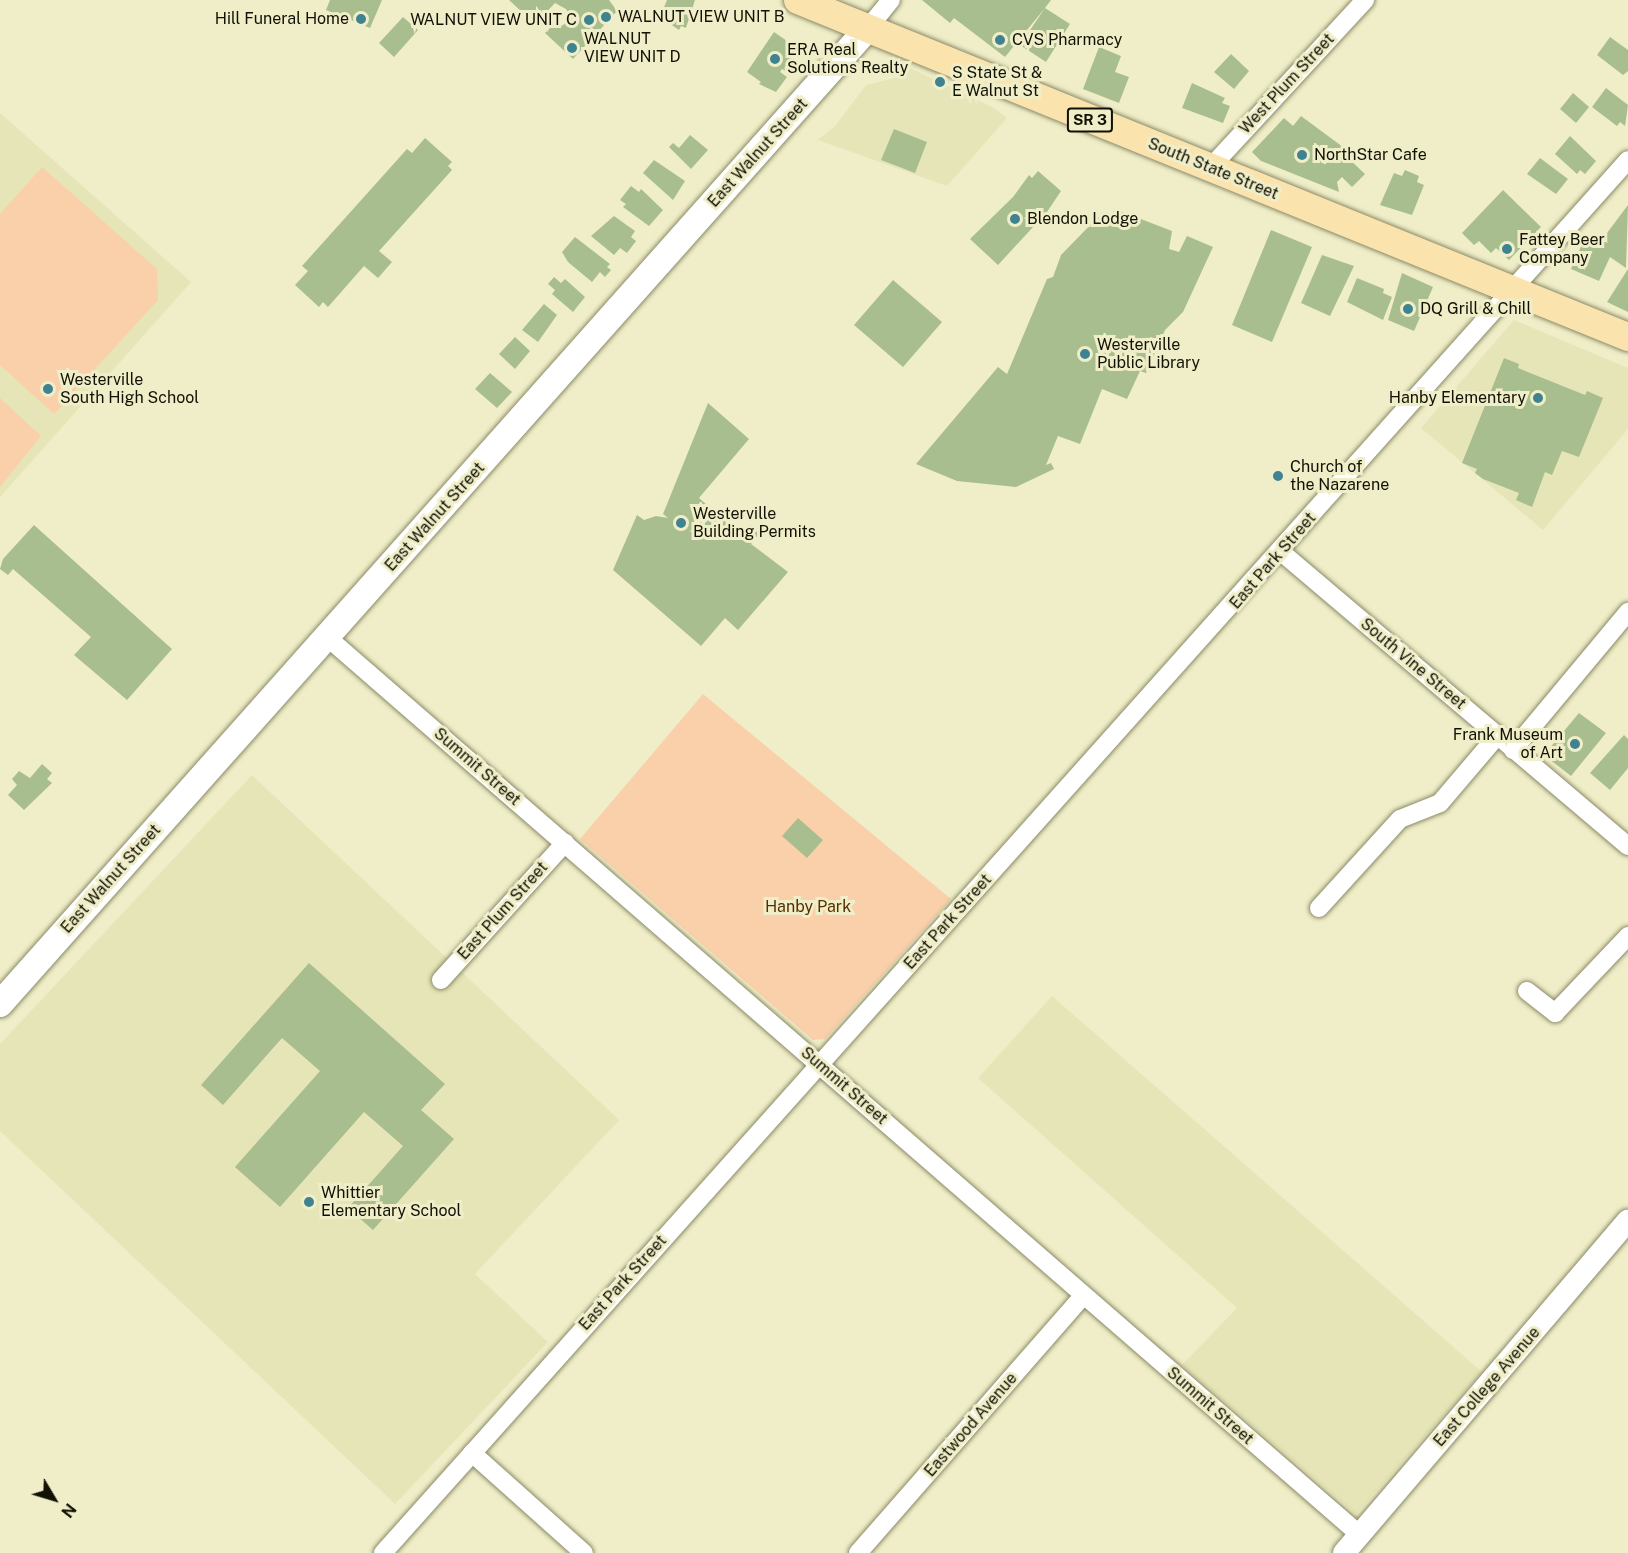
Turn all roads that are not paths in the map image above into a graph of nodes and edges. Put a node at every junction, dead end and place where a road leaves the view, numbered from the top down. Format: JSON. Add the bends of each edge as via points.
{"nodes":[{"id":1,"x":798,"y":0,"type":"edge"},
{"id":2,"x":891,"y":0,"type":"edge"},
{"id":3,"x":1365,"y":0,"type":"edge"},
{"id":4,"x":868,"y":27,"type":"junction"},
{"id":5,"x":1628,"y":160,"type":"edge"},
{"id":6,"x":1210,"y":168,"type":"junction"},
{"id":7,"x":1511,"y":290,"type":"junction"},
{"id":8,"x":1628,"y":338,"type":"edge"},
{"id":9,"x":1280,"y":552,"type":"junction"},
{"id":10,"x":1628,"y":612,"type":"edge"},
{"id":11,"x":327,"y":637,"type":"junction"},
{"id":12,"x":1497,"y":736,"type":"junction"},
{"id":13,"x":1513,"y":750,"type":"junction"},
{"id":14,"x":565,"y":843,"type":"junction"},
{"id":15,"x":1628,"y":846,"type":"edge"},
{"id":16,"x":1319,"y":908,"type":"dead end"},
{"id":17,"x":1628,"y":936,"type":"edge"},
{"id":18,"x":441,"y":980,"type":"dead end"},
{"id":19,"x":1527,"y":991,"type":"dead end"},
{"id":20,"x":0,"y":1004,"type":"edge"},
{"id":21,"x":820,"y":1064,"type":"junction"},
{"id":22,"x":1628,"y":1221,"type":"edge"},
{"id":23,"x":1083,"y":1296,"type":"junction"},
{"id":24,"x":472,"y":1453,"type":"junction"},
{"id":25,"x":1360,"y":1535,"type":"junction"},
{"id":26,"x":383,"y":1553,"type":"edge"},
{"id":27,"x":584,"y":1553,"type":"edge"},
{"id":28,"x":858,"y":1553,"type":"edge"},
{"id":29,"x":1344,"y":1553,"type":"edge"}],
"edges":[{"from":1,"to":4,"type":"main road","name":"South State Street","number":"SR 3"},
{"from":2,"to":4,"type":"street"},
{"from":3,"to":6,"type":"street","name":"West Plum Street"},
{"from":4,"to":6,"type":"main road","name":"South State Street","number":"SR 3"},
{"from":4,"to":11,"type":"main road","name":"East Walnut Street"},
{"from":5,"to":7,"type":"street","name":"East Park Street"},
{"from":6,"to":7,"type":"main road","name":"South State Street","number":"SR 3"},
{"from":7,"to":8,"type":"main road","name":"South State Street","number":"SR 3"},
{"from":7,"to":9,"type":"street","name":"East Park Street"},
{"from":9,"to":12,"type":"street","name":"South Vine Street"},
{"from":9,"to":21,"type":"street","name":"East Park Street"},
{"from":10,"to":13,"type":"street"},
{"from":11,"to":14,"type":"street","name":"Summit Street"},
{"from":11,"to":20,"type":"main road","name":"East Walnut Street"},
{"from":12,"to":13,"type":"street","name":"South Vine Street"},
{"from":12,"to":16,"type":"street","via":[[1440,803],[1400,819]]},
{"from":13,"to":15,"type":"street","name":"South Vine Street"},
{"from":14,"to":18,"type":"street","name":"East Plum Street"},
{"from":14,"to":21,"type":"street","name":"Summit Street"},
{"from":17,"to":19,"type":"street","via":[[1555,1013]]},
{"from":21,"to":23,"type":"street","name":"Summit Street"},
{"from":21,"to":24,"type":"street","name":"East Park Street"},
{"from":22,"to":25,"type":"street","name":"East College Avenue"},
{"from":23,"to":25,"type":"street","name":"Summit Street"},
{"from":23,"to":28,"type":"street","name":"Eastwood Avenue"},
{"from":24,"to":26,"type":"street","name":"East Park Street"},
{"from":24,"to":27,"type":"street"},
{"from":25,"to":29,"type":"street","name":"East College Avenue"}]}
